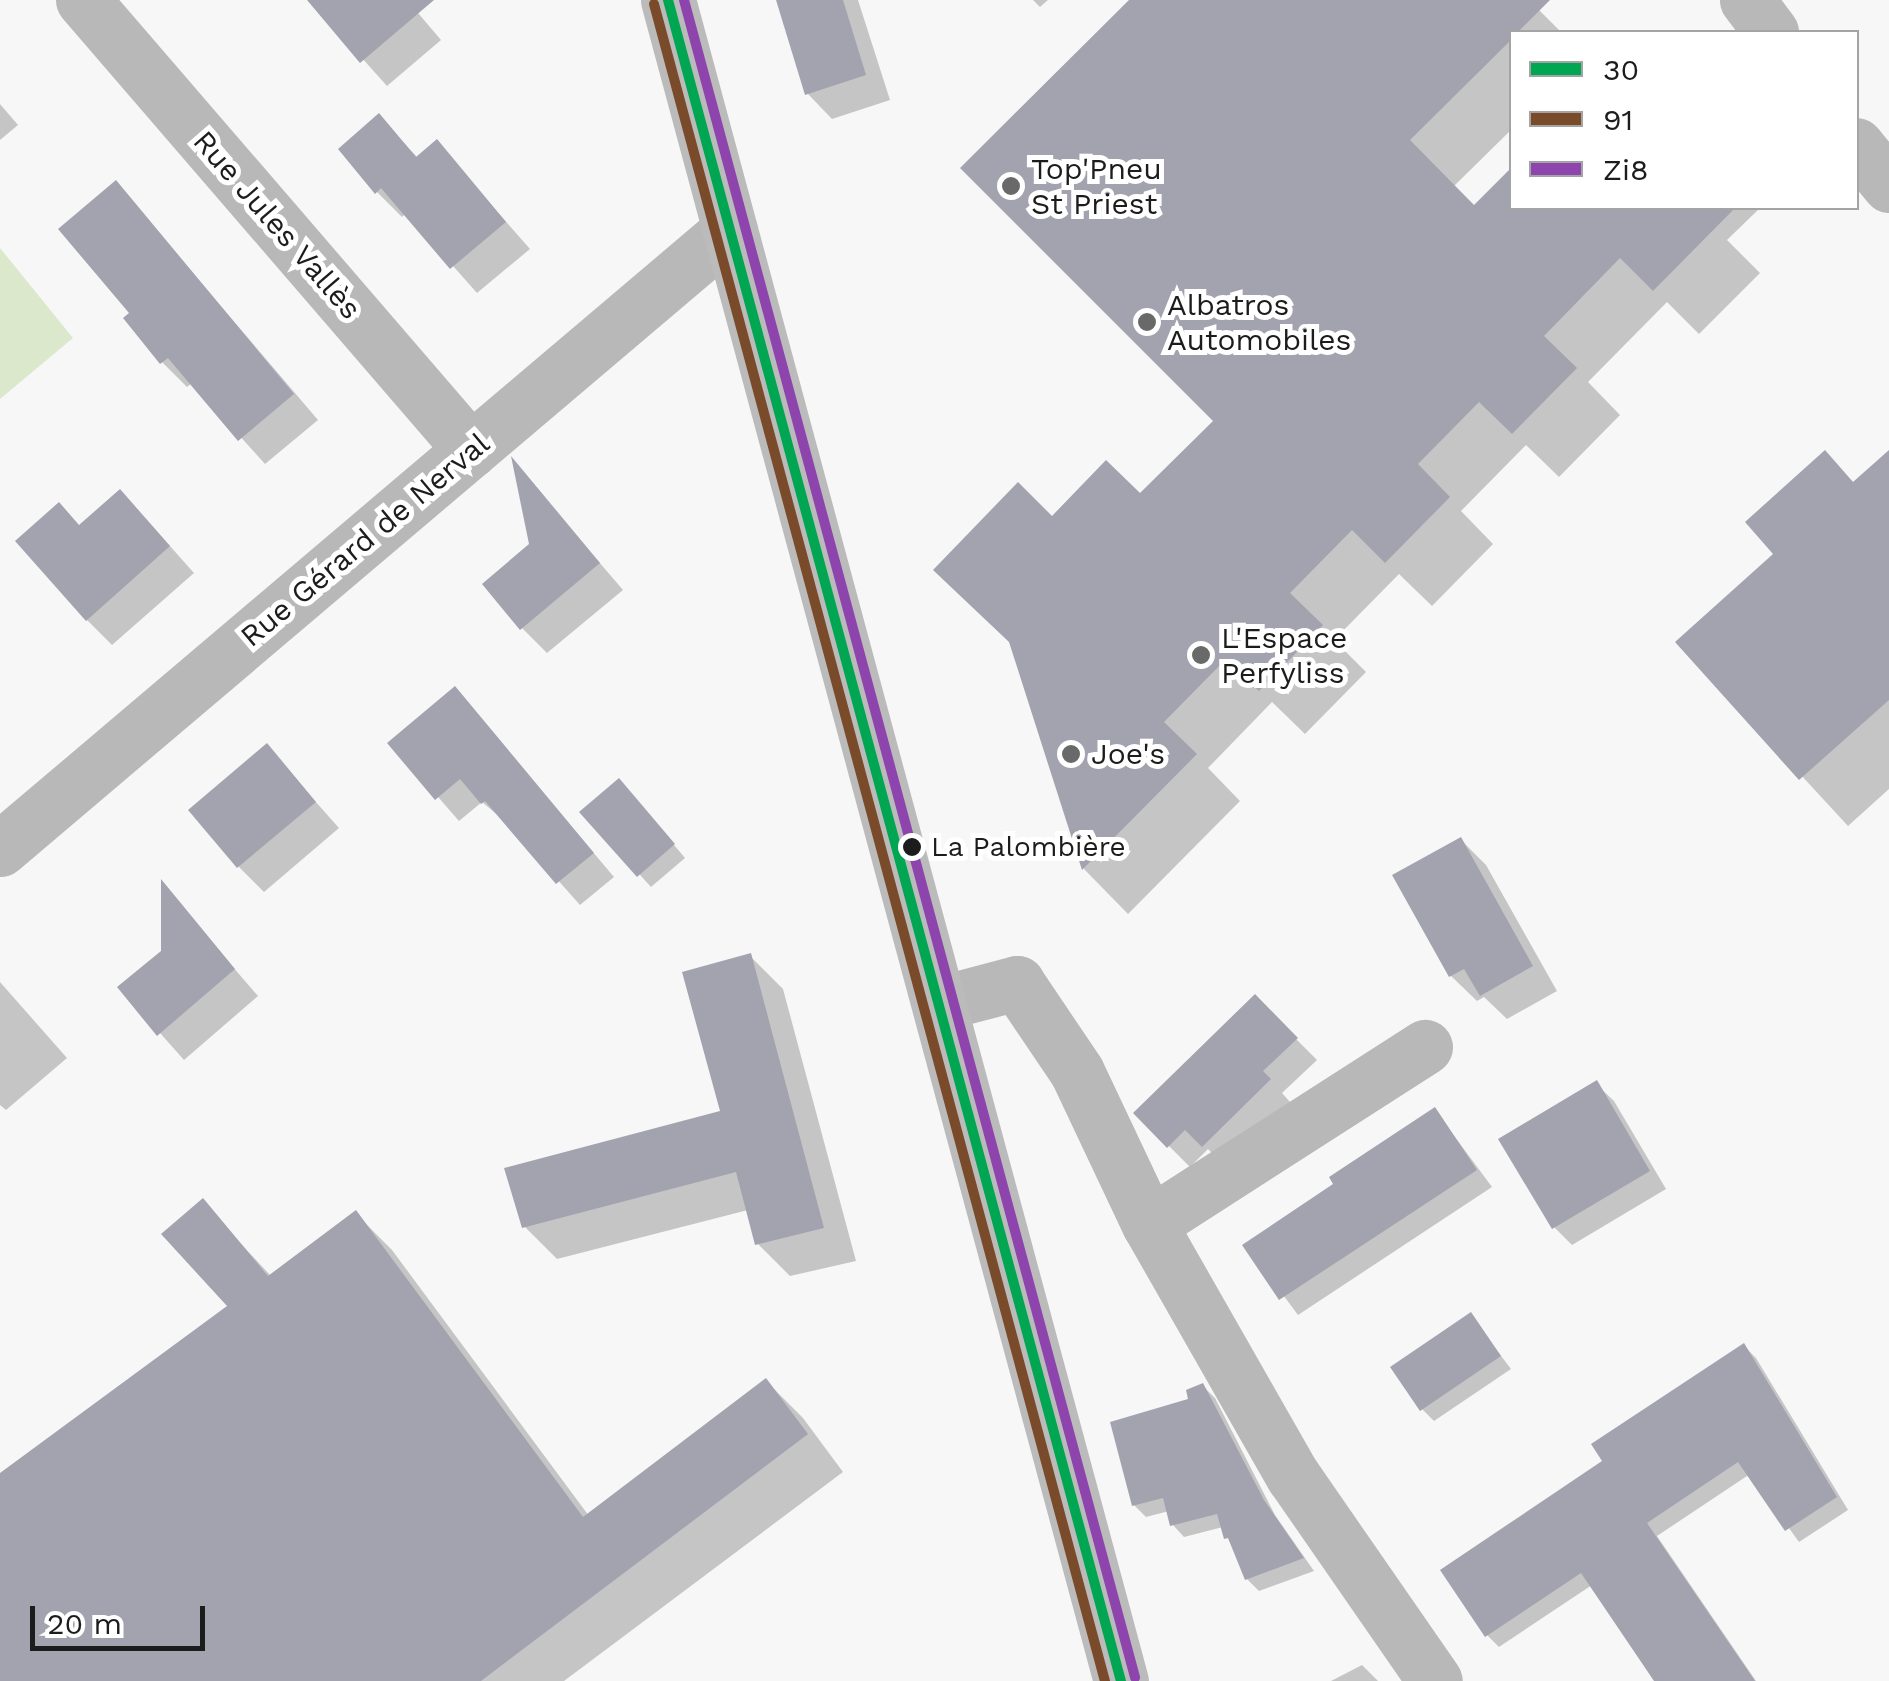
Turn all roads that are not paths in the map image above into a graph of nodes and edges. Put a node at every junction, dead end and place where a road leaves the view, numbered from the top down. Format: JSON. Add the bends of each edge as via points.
{"nodes":[{"id":1,"x":84,"y":0,"type":"edge"},
{"id":2,"x":668,"y":0,"type":"edge"},
{"id":3,"x":1746,"y":0,"type":"edge"},
{"id":4,"x":1769,"y":30,"type":"edge"},
{"id":5,"x":1859,"y":150,"type":"edge"},
{"id":6,"x":1889,"y":185,"type":"edge"},
{"id":7,"x":730,"y":230,"type":"junction"},
{"id":8,"x":471,"y":450,"type":"junction"},
{"id":9,"x":0,"y":849,"type":"edge"},
{"id":10,"x":940,"y":1003,"type":"junction"},
{"id":11,"x":1425,"y":1047,"type":"dead end"},
{"id":12,"x":1149,"y":1224,"type":"junction"},
{"id":13,"x":1121,"y":1681,"type":"edge"},
{"id":14,"x":1436,"y":1681,"type":"edge"}],
"edges":[{"from":1,"to":8,"type":"street","name":"Rue Jules Vallès"},
{"from":2,"to":7,"type":"main road"},
{"from":3,"to":4,"type":"street"},
{"from":5,"to":6,"type":"street"},
{"from":7,"to":8,"type":"street","name":"Rue Gérard de Nerval"},
{"from":7,"to":10,"type":"main road"},
{"from":8,"to":9,"type":"street","name":"Rue Gérard de Nerval"},
{"from":10,"to":12,"type":"street","via":[[1017,983],[1077,1072]]},
{"from":10,"to":13,"type":"main road"},
{"from":11,"to":12,"type":"street"},
{"from":12,"to":14,"type":"street","via":[[1292,1476]]}]}
